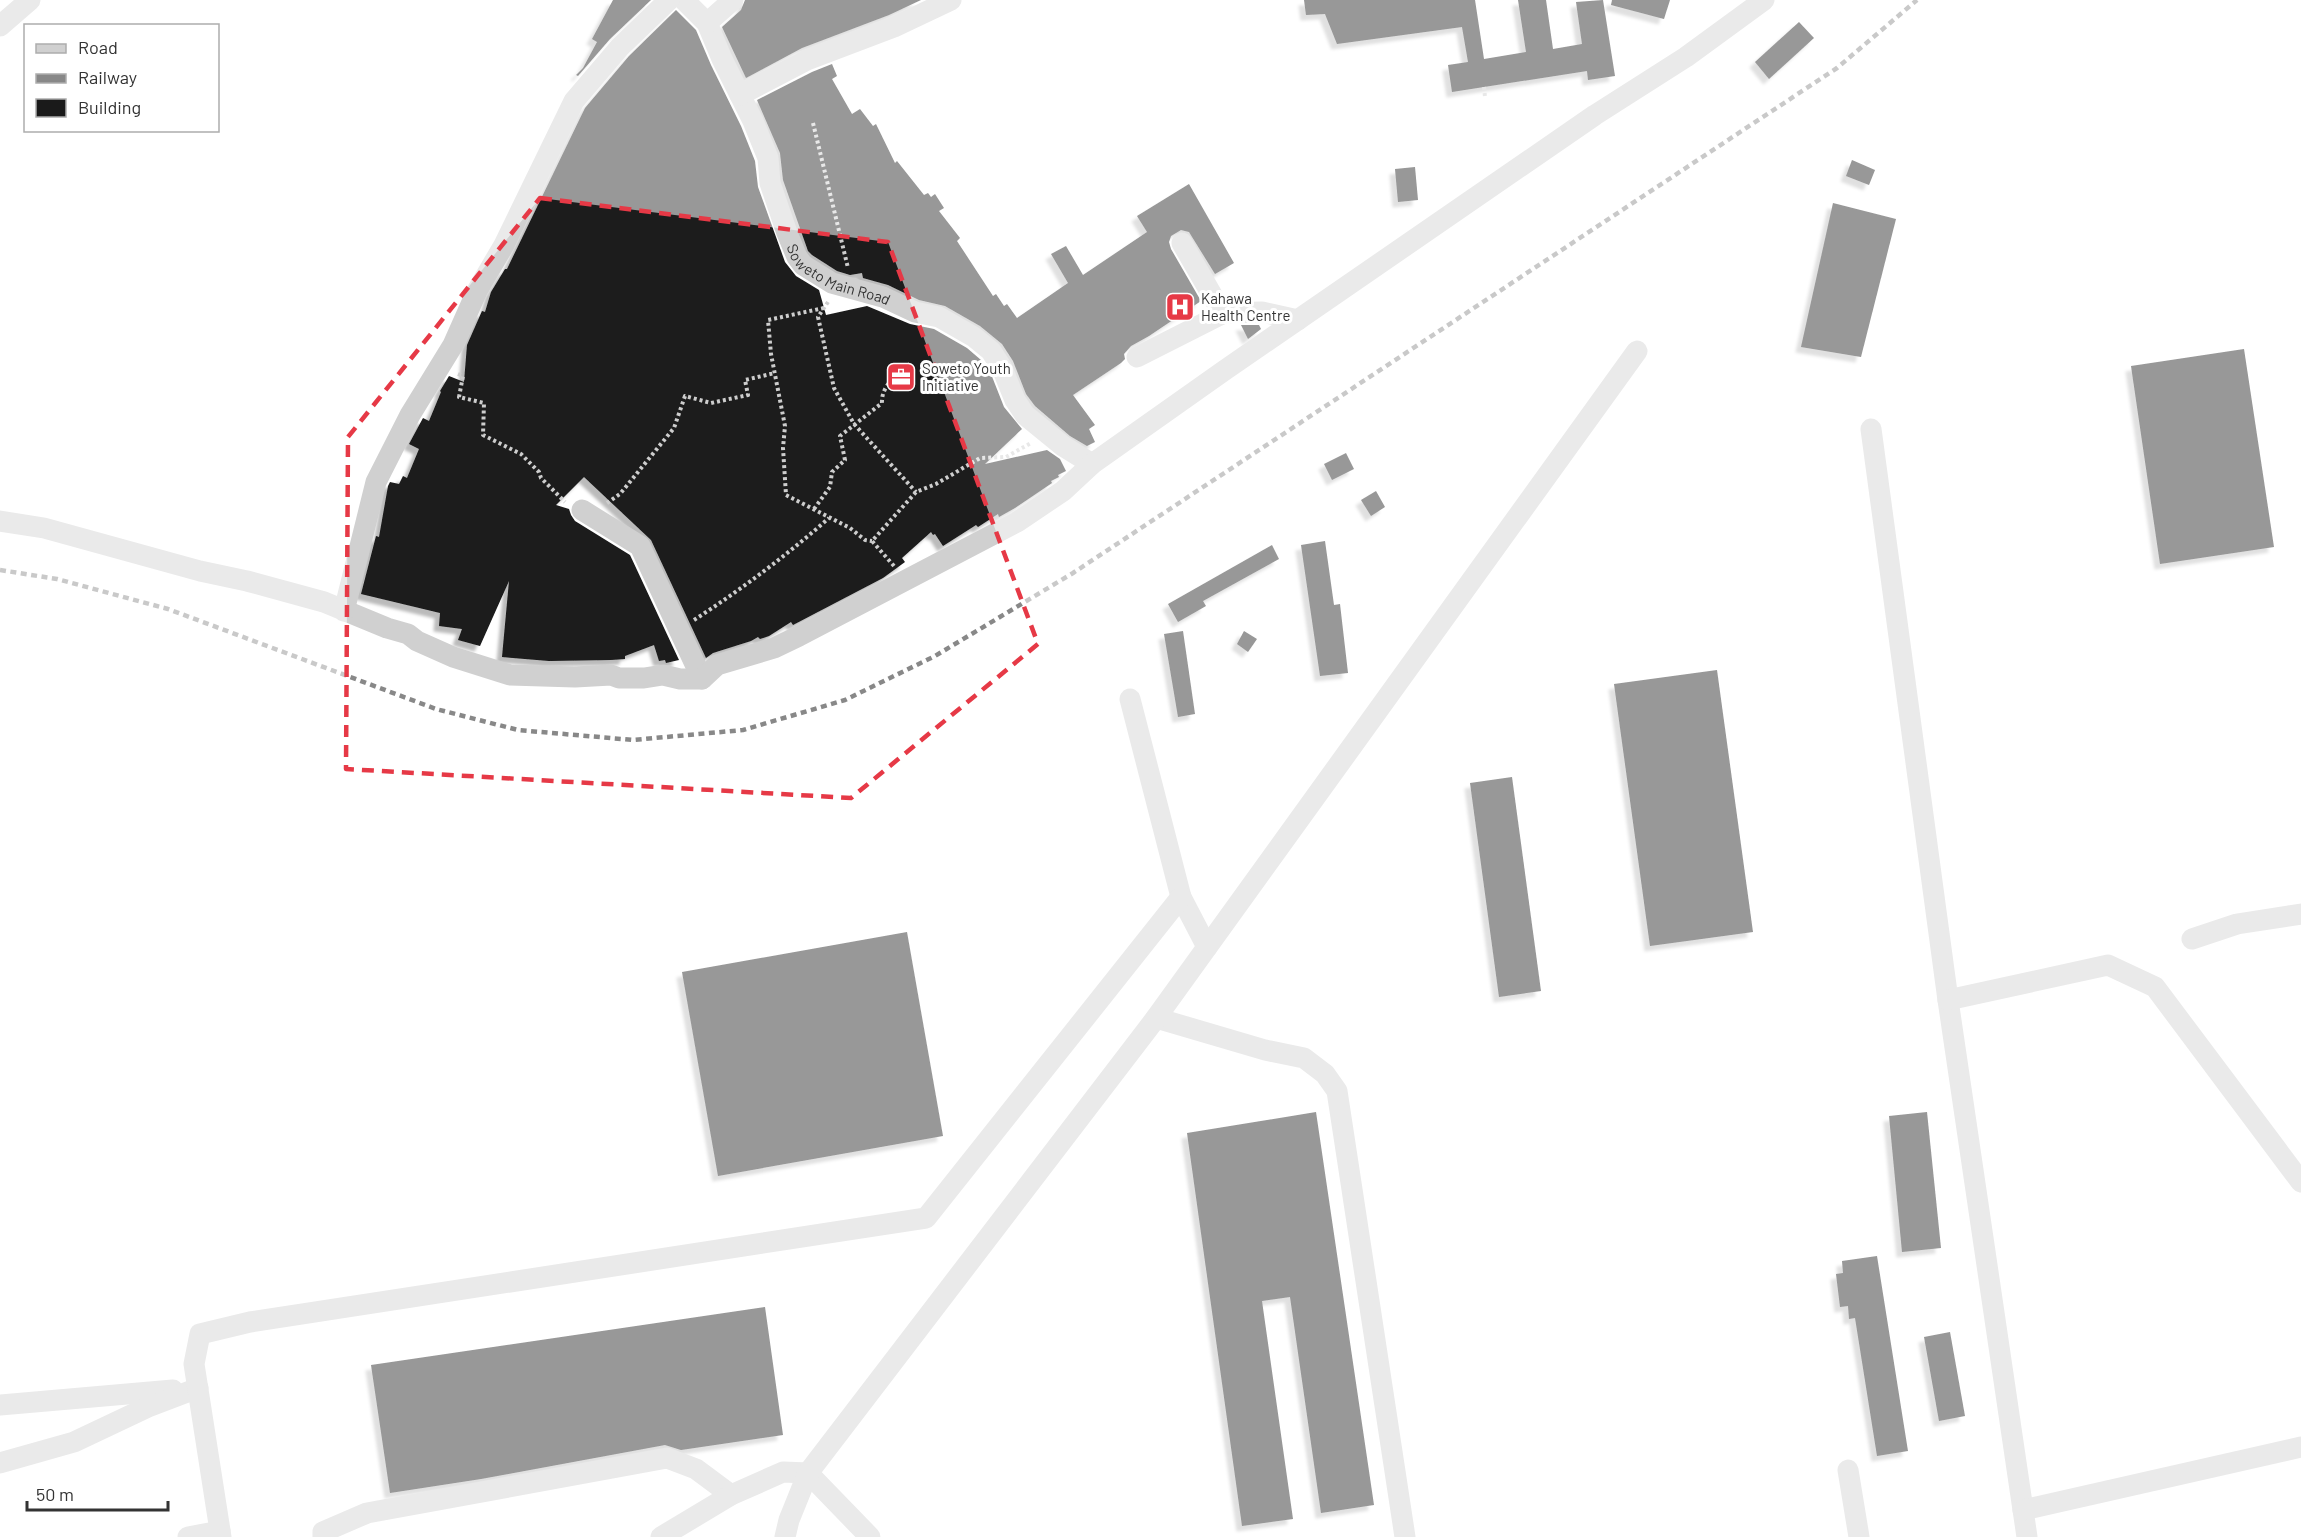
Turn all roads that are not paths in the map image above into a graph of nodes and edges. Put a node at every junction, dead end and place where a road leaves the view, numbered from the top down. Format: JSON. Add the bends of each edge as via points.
{"nodes":[{"id":1,"x":30,"y":0,"type":"edge"},
{"id":2,"x":669,"y":0,"type":"edge"},
{"id":3,"x":684,"y":0,"type":"edge"},
{"id":4,"x":733,"y":0,"type":"edge"},
{"id":5,"x":951,"y":0,"type":"edge"},
{"id":6,"x":1764,"y":0,"type":"edge"},
{"id":7,"x":707,"y":23,"type":"junction"},
{"id":8,"x":0,"y":26,"type":"edge"},
{"id":9,"x":740,"y":95,"type":"junction"},
{"id":10,"x":1182,"y":243,"type":"dead end"},
{"id":11,"x":1223,"y":314,"type":"junction"},
{"id":12,"x":1298,"y":320,"type":"junction"},
{"id":13,"x":1637,"y":351,"type":"dead end"},
{"id":14,"x":1137,"y":357,"type":"dead end"},
{"id":15,"x":1871,"y":429,"type":"dead end"},
{"id":16,"x":1092,"y":464,"type":"junction"},
{"id":17,"x":585,"y":512,"type":"road end"},
{"id":18,"x":0,"y":521,"type":"edge"},
{"id":19,"x":344,"y":611,"type":"junction"},
{"id":20,"x":702,"y":679,"type":"junction"},
{"id":21,"x":1130,"y":699,"type":"dead end"},
{"id":22,"x":1181,"y":897,"type":"junction"},
{"id":23,"x":2301,"y":914,"type":"edge"},
{"id":24,"x":2192,"y":939,"type":"dead end"},
{"id":25,"x":1207,"y":947,"type":"junction"},
{"id":26,"x":1948,"y":1000,"type":"junction"},
{"id":27,"x":1156,"y":1018,"type":"junction"},
{"id":28,"x":2301,"y":1182,"type":"edge"},
{"id":29,"x":198,"y":1388,"type":"junction"},
{"id":30,"x":0,"y":1406,"type":"edge"},
{"id":31,"x":2301,"y":1447,"type":"edge"},
{"id":32,"x":0,"y":1463,"type":"edge"},
{"id":33,"x":1848,"y":1470,"type":"dead end"},
{"id":34,"x":808,"y":1473,"type":"junction"},
{"id":35,"x":731,"y":1495,"type":"junction"},
{"id":36,"x":2023,"y":1510,"type":"junction"},
{"id":37,"x":220,"y":1534,"type":"edge"},
{"id":38,"x":188,"y":1537,"type":"edge"},
{"id":39,"x":323,"y":1537,"type":"edge"},
{"id":40,"x":661,"y":1537,"type":"edge"},
{"id":41,"x":785,"y":1537,"type":"edge"},
{"id":42,"x":870,"y":1537,"type":"edge"},
{"id":43,"x":1405,"y":1537,"type":"edge"},
{"id":44,"x":1859,"y":1537,"type":"edge"},
{"id":45,"x":2027,"y":1537,"type":"edge"}],
"edges":[{"from":1,"to":8,"type":"street"},
{"from":2,"to":19,"type":"street","via":[[620,47],[574,101],[453,345],[410,415],[376,482]]},
{"from":3,"to":7,"type":"street","name":"Soweto Main Road"},
{"from":4,"to":7,"type":"street"},
{"from":5,"to":9,"type":"street","via":[[807,60]]},
{"from":6,"to":12,"type":"street"},
{"from":7,"to":9,"type":"street","name":"Soweto Main Road"},
{"from":9,"to":16,"type":"street","name":"Soweto Main Road","via":[[768,158],[770,183],[803,265],[832,283],[939,317],[974,337],[991,351],[1002,368],[1024,415]]},
{"from":10,"to":11,"type":"street"},
{"from":11,"to":12,"type":"street","via":[[1262,312]]},
{"from":11,"to":14,"type":"street"},
{"from":12,"to":16,"type":"street"},
{"from":13,"to":25,"type":"street"},
{"from":15,"to":26,"type":"street"},
{"from":16,"to":20,"type":"street","via":[[1063,491],[1017,522],[782,644],[717,664]]},
{"from":17,"to":20,"type":"street","via":[[640,546]]},
{"from":18,"to":19,"type":"street","via":[[44,528],[289,592]]},
{"from":19,"to":20,"type":"street","via":[[408,634],[453,657],[510,675],[663,675]]},
{"from":21,"to":22,"type":"street"},
{"from":22,"to":25,"type":"street"},
{"from":22,"to":29,"type":"street","via":[[926,1218],[250,1322],[200,1334],[194,1365]]},
{"from":23,"to":24,"type":"street","via":[[2237,924]]},
{"from":25,"to":27,"type":"street"},
{"from":26,"to":28,"type":"street","via":[[2108,965],[2155,987]]},
{"from":26,"to":36,"type":"street"},
{"from":27,"to":34,"type":"street"},
{"from":27,"to":43,"type":"street","via":[[1304,1058],[1325,1074],[1337,1091]]},
{"from":29,"to":30,"type":"street"},
{"from":29,"to":32,"type":"street","via":[[74,1442]]},
{"from":29,"to":37,"type":"street"},
{"from":31,"to":36,"type":"street"},
{"from":33,"to":44,"type":"street"},
{"from":34,"to":35,"type":"street","via":[[783,1472]]},
{"from":34,"to":41,"type":"street"},
{"from":34,"to":42,"type":"street"},
{"from":35,"to":39,"type":"street","via":[[696,1469],[667,1458],[367,1513],[323,1532]]},
{"from":35,"to":40,"type":"street"},
{"from":36,"to":45,"type":"street"},
{"from":37,"to":38,"type":"street"}]}
